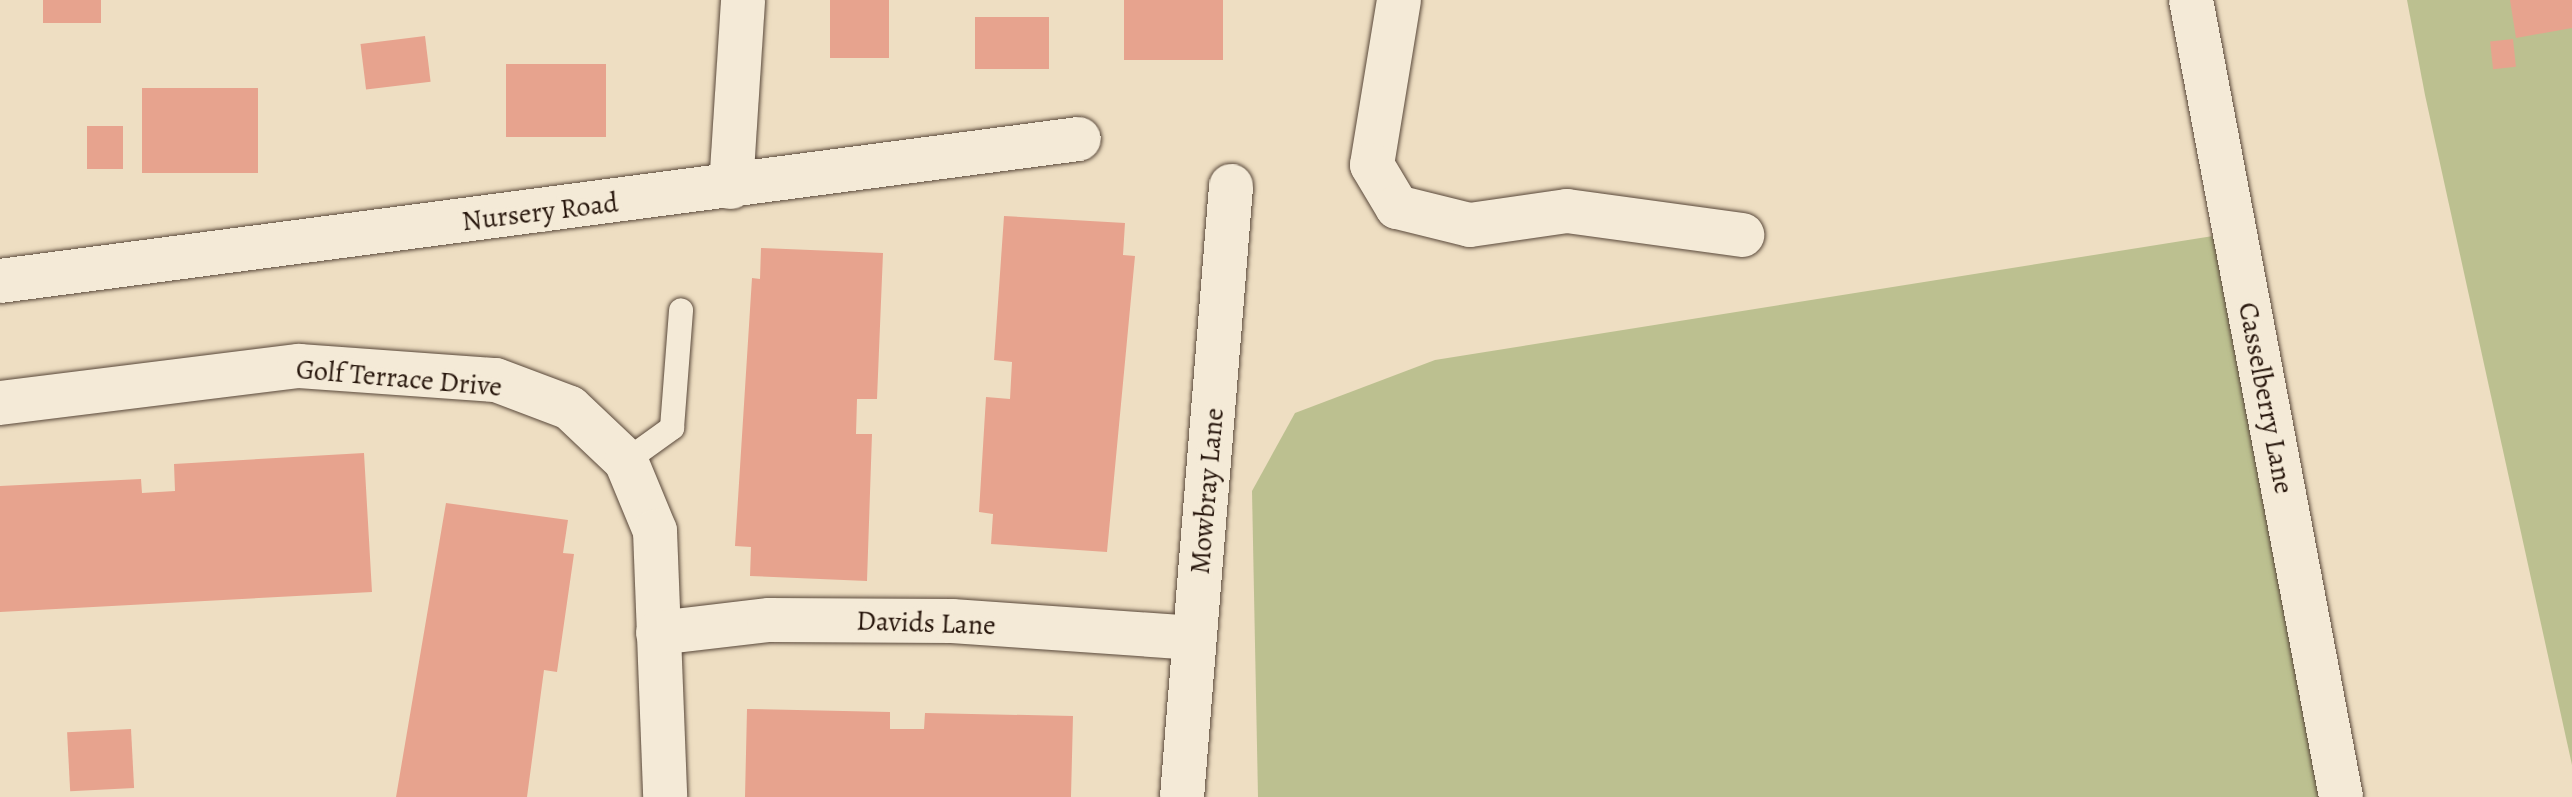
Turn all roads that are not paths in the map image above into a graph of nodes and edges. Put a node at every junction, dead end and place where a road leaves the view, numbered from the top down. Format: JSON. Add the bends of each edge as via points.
{"nodes":[{"id":1,"x":743,"y":0,"type":"edge"},
{"id":2,"x":1399,"y":0,"type":"edge"},
{"id":3,"x":2191,"y":0,"type":"edge"},
{"id":4,"x":1079,"y":139,"type":"dead end"},
{"id":5,"x":1231,"y":186,"type":"dead end"},
{"id":6,"x":731,"y":187,"type":"junction"},
{"id":7,"x":1742,"y":235,"type":"dead end"},
{"id":8,"x":0,"y":281,"type":"edge"},
{"id":9,"x":681,"y":310,"type":"dead end"},
{"id":10,"x":0,"y":403,"type":"edge"},
{"id":11,"x":626,"y":461,"type":"junction"},
{"id":12,"x":658,"y":633,"type":"junction"},
{"id":13,"x":1194,"y":638,"type":"junction"},
{"id":14,"x":665,"y":797,"type":"edge"},
{"id":15,"x":1182,"y":797,"type":"edge"},
{"id":16,"x":2341,"y":797,"type":"edge"}],
"edges":[{"from":1,"to":6,"type":"street"},
{"from":2,"to":7,"type":"street","via":[[1372,165],[1397,207],[1470,225],[1567,211]]},
{"from":3,"to":16,"type":"street","name":"Casselberry Lane"},
{"from":4,"to":6,"type":"street","name":"Nursery Road"},
{"from":5,"to":13,"type":"street","name":"Mowbray Lane"},
{"from":6,"to":8,"type":"street","name":"Nursery Road"},
{"from":9,"to":11,"type":"lane","via":[[672,428]]},
{"from":10,"to":11,"type":"street","name":"Golf Terrace Drive","via":[[299,366],[496,380],[570,408]]},
{"from":11,"to":12,"type":"street","name":"Golf Terrace Drive","via":[[655,531]]},
{"from":12,"to":13,"type":"street","name":"Davids Lane","via":[[769,620],[891,621]]},
{"from":12,"to":14,"type":"street","name":"Golf Terrace Drive"},
{"from":13,"to":15,"type":"street","name":"Mowbray Lane"}]}
